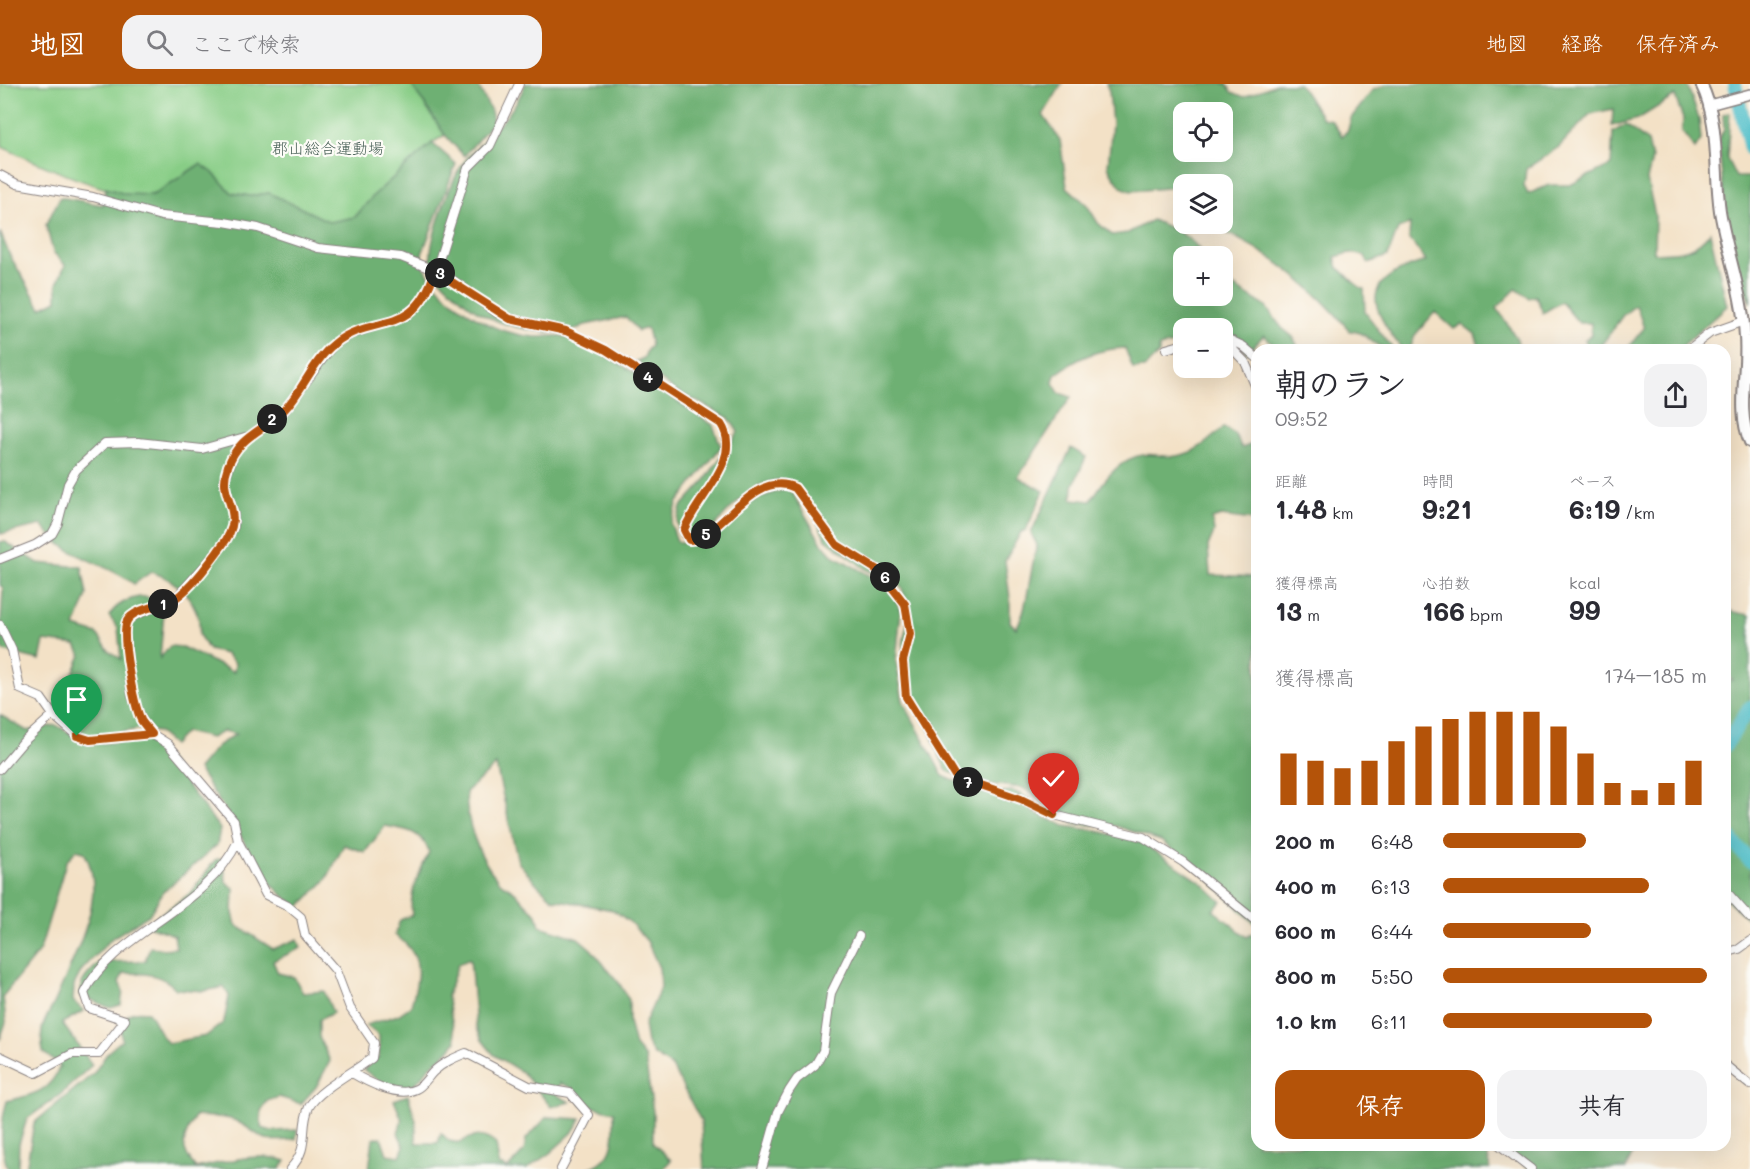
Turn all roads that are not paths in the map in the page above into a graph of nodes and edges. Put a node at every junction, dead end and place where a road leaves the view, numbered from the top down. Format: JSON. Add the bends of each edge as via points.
{"nodes":[{"id":1,"x":519,"y":84,"type":"edge"},
{"id":2,"x":1701,"y":84,"type":"edge"},
{"id":3,"x":1750,"y":94,"type":"edge"},
{"id":4,"x":1713,"y":104,"type":"junction"},
{"id":5,"x":0,"y":175,"type":"edge"},
{"id":6,"x":435,"y":271,"type":"junction"},
{"id":7,"x":1744,"y":321,"type":"junction"},
{"id":8,"x":1748,"y":337,"type":"edge"},
{"id":9,"x":1233,"y":342,"type":"edge"},
{"id":10,"x":1696,"y":344,"type":"edge"},
{"id":11,"x":1173,"y":347,"type":"edge"},
{"id":12,"x":1166,"y":349,"type":"dead end"},
{"id":13,"x":1233,"y":349,"type":"edge"},
{"id":14,"x":1251,"y":353,"type":"edge"},
{"id":15,"x":1251,"y":376,"type":"edge"},
{"id":16,"x":252,"y":435,"type":"junction"},
{"id":17,"x":1750,"y":442,"type":"edge"},
{"id":18,"x":0,"y":558,"type":"edge"},
{"id":19,"x":0,"y":625,"type":"edge"},
{"id":20,"x":53,"y":715,"type":"junction"},
{"id":21,"x":152,"y":734,"type":"junction"},
{"id":22,"x":0,"y":769,"type":"edge"},
{"id":23,"x":238,"y":841,"type":"junction"},
{"id":24,"x":1731,"y":897,"type":"edge"},
{"id":25,"x":1251,"y":917,"type":"edge"},
{"id":26,"x":1750,"y":918,"type":"edge"},
{"id":27,"x":859,"y":936,"type":"dead end"},
{"id":28,"x":1750,"y":941,"type":"edge"},
{"id":29,"x":1731,"y":951,"type":"edge"},
{"id":30,"x":0,"y":1056,"type":"edge"},
{"id":31,"x":1731,"y":1070,"type":"edge"},
{"id":32,"x":352,"y":1073,"type":"junction"},
{"id":33,"x":1750,"y":1085,"type":"edge"},
{"id":34,"x":1507,"y":1151,"type":"edge"},
{"id":35,"x":290,"y":1169,"type":"edge"},
{"id":36,"x":561,"y":1169,"type":"edge"},
{"id":37,"x":762,"y":1169,"type":"edge"},
{"id":38,"x":1531,"y":1169,"type":"edge"}],
"edges":[{"from":1,"to":6,"type":"street","via":[[489,147],[468,168]]},
{"from":2,"to":4,"type":"main road"},
{"from":3,"to":4,"type":"street"},
{"from":4,"to":7,"type":"main road","via":[[1720,208]]},
{"from":5,"to":6,"type":"street","via":[[17,183],[93,197],[161,216],[258,228],[318,248],[401,257]]},
{"from":6,"to":16,"type":"street","via":[[422,300],[404,318],[348,335],[333,345],[285,410]]},
{"from":6,"to":25,"type":"street","via":[[510,319],[566,331],[606,350],[721,424],[726,432],[724,459],[688,518],[684,530],[689,540],[710,531],[733,508],[760,490],[779,484],[795,488],[837,545],[879,571],[905,604],[910,634],[903,661],[906,697],[955,776],[1054,815],[1143,837],[1183,862]]},
{"from":7,"to":8,"type":"main road"},
{"from":7,"to":10,"type":"street","via":[[1710,333]]},
{"from":8,"to":17,"type":"main road","via":[[1744,424]]},
{"from":9,"to":14,"type":"street"},
{"from":11,"to":12,"type":"street"},
{"from":13,"to":15,"type":"street"},
{"from":16,"to":18,"type":"street","via":[[202,449],[138,441],[105,443],[76,470],[52,534]]},
{"from":16,"to":21,"type":"street","via":[[237,446],[227,467],[224,482],[234,526],[223,545],[175,599],[127,621],[132,696]]},
{"from":19,"to":20,"type":"street","via":[[12,650],[20,689],[41,698]]},
{"from":20,"to":21,"type":"street","via":[[77,736],[90,740]]},
{"from":20,"to":22,"type":"street","via":[[22,742]]},
{"from":21,"to":23,"type":"street","via":[[168,744],[234,821]]},
{"from":23,"to":30,"type":"street","via":[[230,858],[199,892],[109,961],[89,983],[84,993],[89,1008],[125,1020],[99,1054],[72,1054],[36,1073]]},
{"from":23,"to":32,"type":"street","via":[[266,895],[301,917],[305,935],[336,971],[350,1008],[374,1043],[372,1058]]},
{"from":24,"to":26,"type":"street"},
{"from":27,"to":37,"type":"street","via":[[831,993],[823,1051],[815,1065],[797,1079],[778,1112]]},
{"from":28,"to":29,"type":"street"},
{"from":31,"to":33,"type":"street"},
{"from":32,"to":35,"type":"street","via":[[316,1097],[307,1114],[301,1158]]},
{"from":32,"to":36,"type":"street","via":[[376,1087],[406,1091],[417,1089],[435,1071],[466,1053],[529,1086],[570,1093],[589,1115]]},
{"from":34,"to":38,"type":"street"}]}
